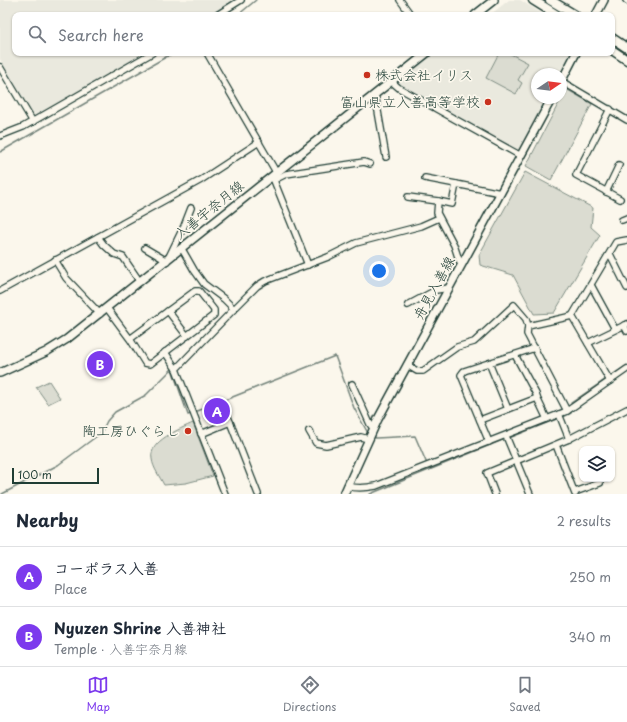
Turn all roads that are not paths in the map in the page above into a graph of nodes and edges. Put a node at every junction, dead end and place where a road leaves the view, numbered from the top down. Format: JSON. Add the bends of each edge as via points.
{"nodes":[{"id":1,"x":241,"y":0,"type":"edge"},
{"id":2,"x":400,"y":0,"type":"edge"},
{"id":3,"x":494,"y":0,"type":"edge"},
{"id":4,"x":533,"y":0,"type":"edge"},
{"id":5,"x":550,"y":0,"type":"edge"},
{"id":6,"x":604,"y":0,"type":"edge"},
{"id":7,"x":222,"y":12,"type":"edge"},
{"id":8,"x":409,"y":12,"type":"edge"},
{"id":9,"x":479,"y":12,"type":"edge"},
{"id":10,"x":552,"y":12,"type":"edge"},
{"id":11,"x":570,"y":12,"type":"edge"},
{"id":12,"x":598,"y":12,"type":"edge"},
{"id":13,"x":615,"y":40,"type":"edge"},
{"id":14,"x":627,"y":48,"type":"edge"},
{"id":15,"x":615,"y":52,"type":"edge"},
{"id":16,"x":147,"y":56,"type":"edge"},
{"id":17,"x":209,"y":56,"type":"edge"},
{"id":18,"x":423,"y":56,"type":"edge"},
{"id":19,"x":574,"y":56,"type":"edge"},
{"id":20,"x":627,"y":60,"type":"edge"},
{"id":21,"x":0,"y":67,"type":"edge"},
{"id":22,"x":567,"y":70,"type":"edge"},
{"id":23,"x":391,"y":81,"type":"junction"},
{"id":24,"x":567,"y":85,"type":"edge"},
{"id":25,"x":375,"y":94,"type":"junction"},
{"id":26,"x":549,"y":104,"type":"edge"},
{"id":27,"x":610,"y":109,"type":"junction"},
{"id":28,"x":627,"y":120,"type":"edge"},
{"id":29,"x":33,"y":122,"type":"junction"},
{"id":30,"x":0,"y":136,"type":"edge"},
{"id":31,"x":259,"y":142,"type":"junction"},
{"id":32,"x":521,"y":156,"type":"junction"},
{"id":33,"x":386,"y":157,"type":"dead end"},
{"id":34,"x":370,"y":164,"type":"dead end"},
{"id":35,"x":619,"y":165,"type":"dead end"},
{"id":36,"x":274,"y":176,"type":"junction"},
{"id":37,"x":425,"y":178,"type":"dead end"},
{"id":38,"x":456,"y":184,"type":"junction"},
{"id":39,"x":606,"y":192,"type":"junction"},
{"id":40,"x":501,"y":193,"type":"junction"},
{"id":41,"x":408,"y":197,"type":"dead end"},
{"id":42,"x":620,"y":199,"type":"dead end"},
{"id":43,"x":438,"y":201,"type":"junction"},
{"id":44,"x":191,"y":208,"type":"dead end"},
{"id":45,"x":439,"y":218,"type":"junction"},
{"id":46,"x":98,"y":237,"type":"junction"},
{"id":47,"x":627,"y":240,"type":"edge"},
{"id":48,"x":145,"y":248,"type":"dead end"},
{"id":49,"x":182,"y":249,"type":"junction"},
{"id":50,"x":610,"y":254,"type":"junction"},
{"id":51,"x":56,"y":260,"type":"junction"},
{"id":52,"x":167,"y":261,"type":"junction"},
{"id":53,"x":462,"y":264,"type":"junction"},
{"id":54,"x":308,"y":265,"type":"junction"},
{"id":55,"x":140,"y":282,"type":"junction"},
{"id":56,"x":591,"y":285,"type":"junction"},
{"id":57,"x":449,"y":288,"type":"junction"},
{"id":58,"x":627,"y":288,"type":"edge"},
{"id":59,"x":0,"y":291,"type":"edge"},
{"id":60,"x":408,"y":305,"type":"dead end"},
{"id":61,"x":107,"y":308,"type":"junction"},
{"id":62,"x":234,"y":309,"type":"junction"},
{"id":63,"x":168,"y":311,"type":"junction"},
{"id":64,"x":100,"y":314,"type":"junction"},
{"id":65,"x":572,"y":316,"type":"junction"},
{"id":66,"x":626,"y":324,"type":"edge"},
{"id":67,"x":528,"y":326,"type":"junction"},
{"id":68,"x":615,"y":330,"type":"junction"},
{"id":69,"x":627,"y":331,"type":"edge"},
{"id":70,"x":186,"y":336,"type":"junction"},
{"id":71,"x":130,"y":339,"type":"junction"},
{"id":72,"x":588,"y":343,"type":"junction"},
{"id":73,"x":535,"y":348,"type":"junction"},
{"id":74,"x":165,"y":352,"type":"junction"},
{"id":75,"x":515,"y":355,"type":"junction"},
{"id":76,"x":489,"y":363,"type":"junction"},
{"id":77,"x":407,"y":365,"type":"junction"},
{"id":78,"x":176,"y":369,"type":"junction"},
{"id":79,"x":627,"y":370,"type":"edge"},
{"id":80,"x":0,"y":373,"type":"edge"},
{"id":81,"x":610,"y":381,"type":"junction"},
{"id":82,"x":352,"y":384,"type":"dead end"},
{"id":83,"x":537,"y":398,"type":"junction"},
{"id":84,"x":223,"y":404,"type":"dead end"},
{"id":85,"x":627,"y":409,"type":"edge"},
{"id":86,"x":508,"y":410,"type":"junction"},
{"id":87,"x":567,"y":411,"type":"junction"},
{"id":88,"x":559,"y":414,"type":"junction"},
{"id":89,"x":547,"y":419,"type":"junction"},
{"id":90,"x":480,"y":420,"type":"junction"},
{"id":91,"x":230,"y":422,"type":"junction"},
{"id":92,"x":373,"y":428,"type":"junction"},
{"id":93,"x":309,"y":431,"type":"dead end"},
{"id":94,"x":201,"y":434,"type":"junction"},
{"id":95,"x":506,"y":436,"type":"junction"},
{"id":96,"x":368,"y":439,"type":"junction"},
{"id":97,"x":569,"y":439,"type":"junction"},
{"id":98,"x":489,"y":442,"type":"junction"},
{"id":99,"x":556,"y":444,"type":"junction"},
{"id":100,"x":516,"y":461,"type":"junction"},
{"id":101,"x":600,"y":483,"type":"dead end"},
{"id":102,"x":347,"y":486,"type":"junction"},
{"id":103,"x":575,"y":493,"type":"edge"},
{"id":104,"x":225,"y":494,"type":"edge"},
{"id":105,"x":258,"y":494,"type":"edge"},
{"id":106,"x":344,"y":494,"type":"edge"},
{"id":107,"x":495,"y":494,"type":"edge"},
{"id":108,"x":530,"y":494,"type":"edge"}],
"edges":[{"from":1,"to":7,"type":"street"},
{"from":2,"to":8,"type":"street"},
{"from":3,"to":9,"type":"main road"},
{"from":4,"to":10,"type":"highway"},
{"from":5,"to":11,"type":"highway"},
{"from":6,"to":12,"type":"main road"},
{"from":13,"to":14,"type":"highway"},
{"from":15,"to":20,"type":"highway"},
{"from":16,"to":29,"type":"street"},
{"from":17,"to":31,"type":"street"},
{"from":18,"to":23,"type":"main road","name":"入善宇奈月線"},
{"from":19,"to":22,"type":"main road"},
{"from":21,"to":29,"type":"street"},
{"from":23,"to":25,"type":"main road","name":"入善宇奈月線"},
{"from":23,"to":32,"type":"street","via":[[399,88]]},
{"from":24,"to":27,"type":"street"},
{"from":25,"to":33,"type":"street"},
{"from":25,"to":36,"type":"main road","name":"入善宇奈月線"},
{"from":26,"to":32,"type":"main road","name":"舟見入善線"},
{"from":27,"to":28,"type":"street"},
{"from":27,"to":39,"type":"street","via":[[576,175]]},
{"from":29,"to":30,"type":"street"},
{"from":31,"to":36,"type":"street"},
{"from":31,"to":46,"type":"street","via":[[201,180]]},
{"from":32,"to":40,"type":"main road","name":"舟見入善線"},
{"from":34,"to":36,"type":"street","via":[[364,162]]},
{"from":35,"to":39,"type":"street"},
{"from":36,"to":49,"type":"main road","name":"入善宇奈月線"},
{"from":36,"to":54,"type":"street"},
{"from":37,"to":38,"type":"street"},
{"from":38,"to":40,"type":"street"},
{"from":38,"to":43,"type":"street","via":[[452,204]]},
{"from":39,"to":42,"type":"street"},
{"from":40,"to":53,"type":"main road","name":"舟見入善線"},
{"from":41,"to":43,"type":"street"},
{"from":43,"to":45,"type":"street"},
{"from":44,"to":52,"type":"street"},
{"from":45,"to":53,"type":"street"},
{"from":45,"to":54,"type":"street","via":[[421,226],[356,243]]},
{"from":46,"to":51,"type":"street"},
{"from":46,"to":55,"type":"street","via":[[114,254],[123,257]]},
{"from":47,"to":50,"type":"street","via":[[616,242]]},
{"from":48,"to":52,"type":"street"},
{"from":49,"to":52,"type":"main road","name":"入善宇奈月線"},
{"from":49,"to":62,"type":"street","via":[[204,284]]},
{"from":50,"to":56,"type":"street"},
{"from":50,"to":58,"type":"street"},
{"from":51,"to":59,"type":"street"},
{"from":51,"to":64,"type":"street","via":[[66,278]]},
{"from":52,"to":55,"type":"main road","name":"入善宇奈月線"},
{"from":53,"to":57,"type":"main road","name":"舟見入善線"},
{"from":54,"to":62,"type":"street","via":[[257,286]]},
{"from":55,"to":61,"type":"main road","name":"入善宇奈月線"},
{"from":56,"to":65,"type":"street"},
{"from":56,"to":68,"type":"street"},
{"from":57,"to":60,"type":"street","via":[[436,290]]},
{"from":57,"to":77,"type":"main road","name":"舟見入善線"},
{"from":61,"to":64,"type":"main road","name":"入善宇奈月線"},
{"from":61,"to":71,"type":"street"},
{"from":62,"to":78,"type":"street"},
{"from":63,"to":70,"type":"street"},
{"from":63,"to":70,"type":"street","via":[[195,291],[199,291],[214,310],[214,315]]},
{"from":63,"to":71,"type":"street"},
{"from":64,"to":80,"type":"main road","name":"入善宇奈月線","via":[[46,352]]},
{"from":65,"to":67,"type":"street"},
{"from":65,"to":72,"type":"street"},
{"from":66,"to":68,"type":"street"},
{"from":66,"to":69,"type":"street"},
{"from":67,"to":73,"type":"street","via":[[527,334]]},
{"from":67,"to":77,"type":"street","via":[[526,319],[514,305],[474,342],[457,347],[423,371],[417,371]]},
{"from":68,"to":72,"type":"street"},
{"from":70,"to":74,"type":"street"},
{"from":71,"to":74,"type":"street","via":[[145,363],[150,364]]},
{"from":72,"to":81,"type":"street"},
{"from":73,"to":75,"type":"street"},
{"from":73,"to":87,"type":"street"},
{"from":74,"to":78,"type":"street"},
{"from":75,"to":76,"type":"street"},
{"from":75,"to":83,"type":"street"},
{"from":76,"to":86,"type":"street"},
{"from":76,"to":90,"type":"street","via":[[464,371],[461,375]]},
{"from":77,"to":92,"type":"main road","name":"舟見入善線"},
{"from":78,"to":94,"type":"street"},
{"from":79,"to":81,"type":"street"},
{"from":81,"to":87,"type":"street"},
{"from":82,"to":92,"type":"street"},
{"from":83,"to":86,"type":"street"},
{"from":83,"to":89,"type":"street"},
{"from":84,"to":91,"type":"street"},
{"from":85,"to":97,"type":"street"},
{"from":86,"to":90,"type":"street"},
{"from":87,"to":88,"type":"street"},
{"from":88,"to":89,"type":"street"},
{"from":88,"to":97,"type":"street"},
{"from":89,"to":95,"type":"street"},
{"from":90,"to":98,"type":"street"},
{"from":91,"to":94,"type":"street"},
{"from":91,"to":105,"type":"street"},
{"from":92,"to":96,"type":"main road","name":"舟見入善線"},
{"from":93,"to":96,"type":"street","via":[[316,443],[326,445],[361,437]]},
{"from":94,"to":104,"type":"street"},
{"from":95,"to":98,"type":"street"},
{"from":95,"to":100,"type":"street"},
{"from":96,"to":102,"type":"main road","name":"舟見入善線"},
{"from":97,"to":99,"type":"street"},
{"from":98,"to":102,"type":"street","via":[[376,486]]},
{"from":99,"to":100,"type":"street"},
{"from":99,"to":103,"type":"street"},
{"from":100,"to":107,"type":"street","via":[[487,473]]},
{"from":100,"to":108,"type":"street"},
{"from":101,"to":103,"type":"street"},
{"from":102,"to":106,"type":"main road","name":"舟見入善線"}]}
